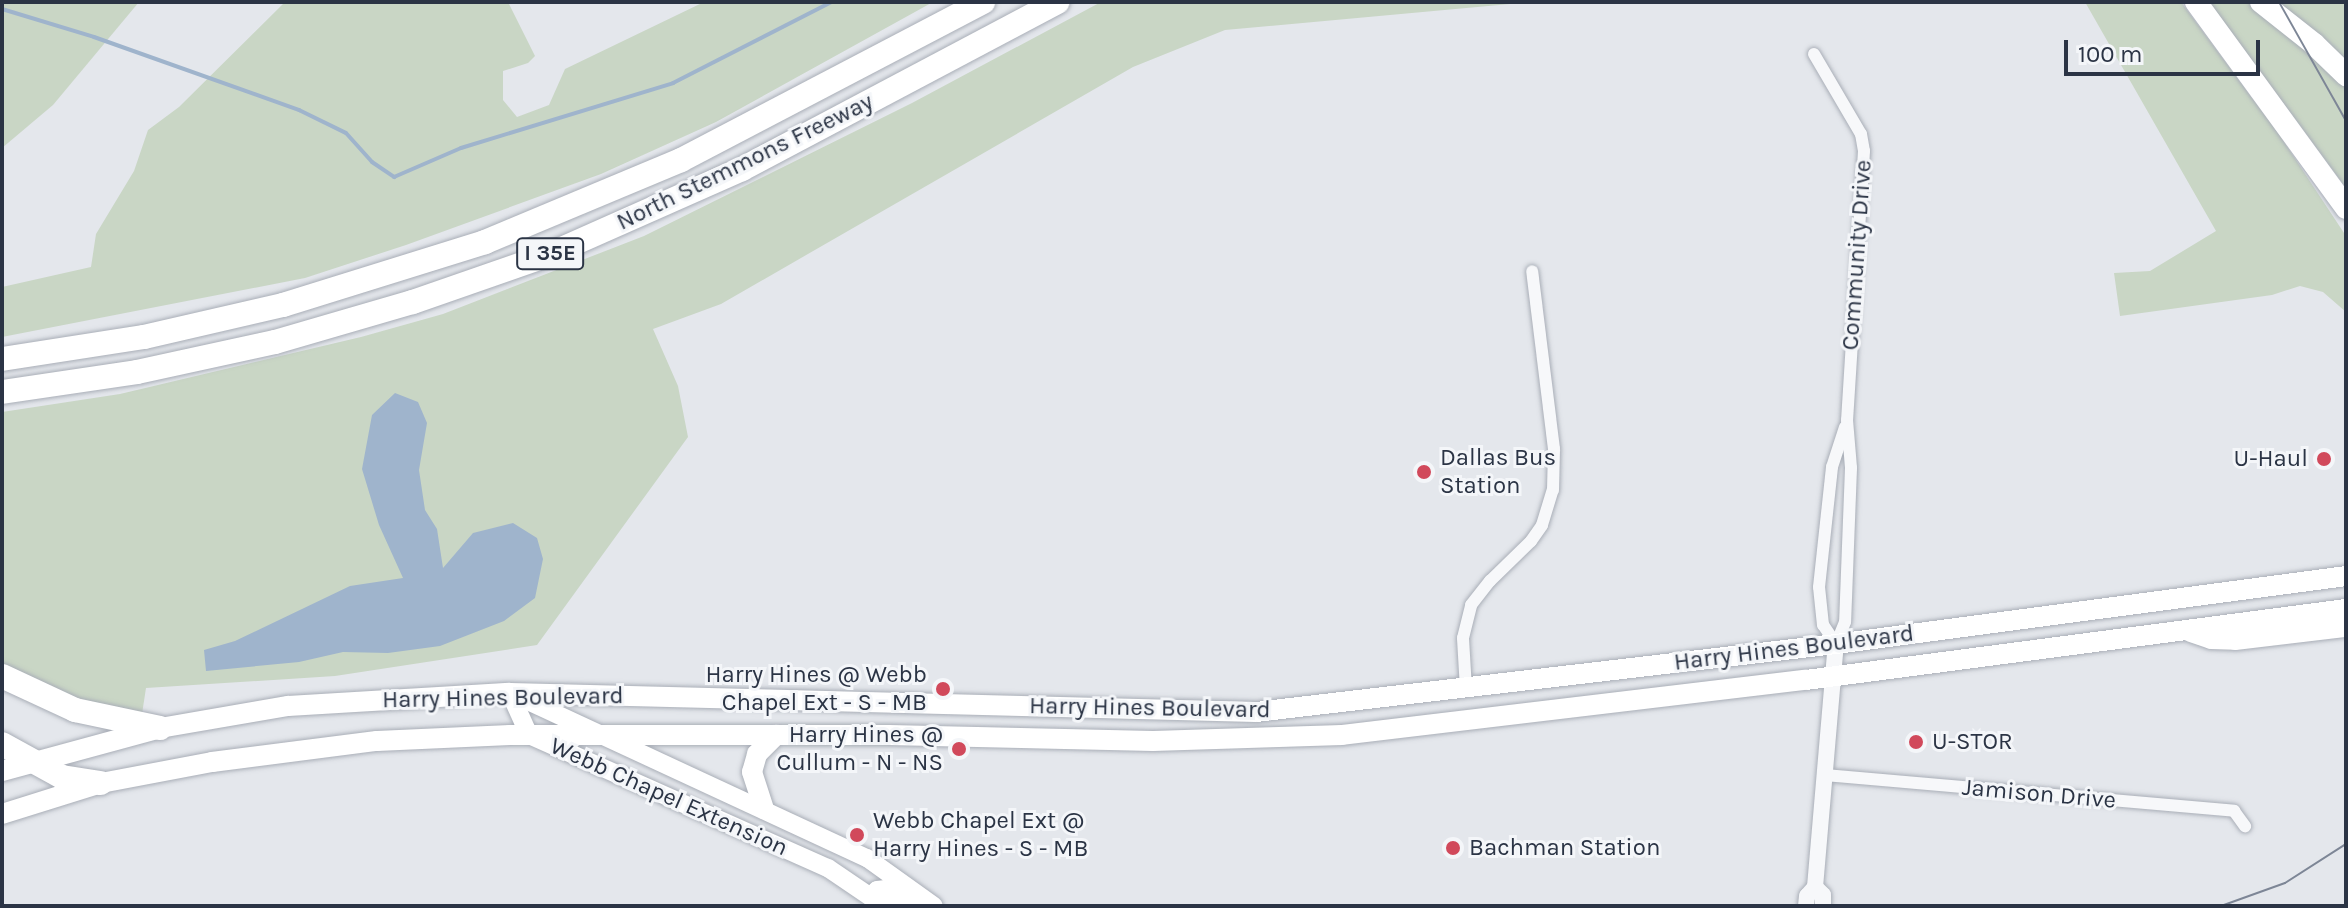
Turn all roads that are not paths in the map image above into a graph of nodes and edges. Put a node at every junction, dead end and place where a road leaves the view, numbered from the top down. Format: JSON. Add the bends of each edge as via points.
{"nodes":[{"id":1,"x":983,"y":2,"type":"edge"},
{"id":2,"x":1057,"y":2,"type":"edge"},
{"id":3,"x":2196,"y":2,"type":"edge"},
{"id":4,"x":2266,"y":5,"type":"edge"},
{"id":5,"x":1814,"y":54,"type":"dead end"},
{"id":6,"x":2346,"y":75,"type":"edge"},
{"id":7,"x":2346,"y":208,"type":"edge"},
{"id":8,"x":1532,"y":271,"type":"dead end"},
{"id":9,"x":2,"y":359,"type":"edge"},
{"id":10,"x":2,"y":392,"type":"edge"},
{"id":11,"x":1847,"y":420,"type":"junction"},
{"id":12,"x":2346,"y":576,"type":"edge"},
{"id":13,"x":2211,"y":593,"type":"junction"},
{"id":14,"x":2346,"y":609,"type":"edge"},
{"id":15,"x":2214,"y":626,"type":"junction"},
{"id":16,"x":2346,"y":627,"type":"edge"},
{"id":17,"x":2183,"y":630,"type":"junction"},
{"id":18,"x":1836,"y":644,"type":"junction"},
{"id":19,"x":2,"y":676,"type":"edge"},
{"id":20,"x":1836,"y":677,"type":"junction"},
{"id":21,"x":1466,"y":689,"type":"junction"},
{"id":22,"x":510,"y":693,"type":"junction"},
{"id":23,"x":889,"y":702,"type":"junction"},
{"id":24,"x":1155,"y":711,"type":"junction"},
{"id":25,"x":1464,"y":721,"type":"junction"},
{"id":26,"x":160,"y":728,"type":"junction"},
{"id":27,"x":529,"y":735,"type":"junction"},
{"id":28,"x":598,"y":735,"type":"junction"},
{"id":29,"x":776,"y":735,"type":"junction"},
{"id":30,"x":889,"y":735,"type":"junction"},
{"id":31,"x":1153,"y":741,"type":"junction"},
{"id":32,"x":2,"y":744,"type":"edge"},
{"id":33,"x":30,"y":763,"type":"junction"},
{"id":34,"x":2,"y":771,"type":"edge"},
{"id":35,"x":1825,"y":775,"type":"junction"},
{"id":36,"x":101,"y":783,"type":"junction"},
{"id":37,"x":764,"y":809,"type":"junction"},
{"id":38,"x":2,"y":814,"type":"edge"},
{"id":39,"x":2245,"y":826,"type":"dead end"},
{"id":40,"x":1815,"y":887,"type":"junction"},
{"id":41,"x":878,"y":902,"type":"edge"},
{"id":42,"x":909,"y":906,"type":"edge"},
{"id":43,"x":934,"y":906,"type":"edge"},
{"id":44,"x":1806,"y":906,"type":"edge"},
{"id":45,"x":1823,"y":906,"type":"edge"}],
"edges":[{"from":1,"to":9,"type":"highway","name":"North Stemmons Freeway","number":"I 35E","via":[[681,160],[485,242],[254,312],[144,337]]},
{"from":2,"to":10,"type":"highway","name":"North Stemmons Freeway","number":"I 35E","via":[[742,169],[548,255],[275,342],[137,372]]},
{"from":3,"to":7,"type":"highway"},
{"from":4,"to":6,"type":"highway"},
{"from":5,"to":11,"type":"street","name":"Community Drive","via":[[1861,134],[1864,151]]},
{"from":8,"to":21,"type":"street","via":[[1554,449],[1553,490],[1531,541],[1471,605],[1463,638]]},
{"from":11,"to":18,"type":"street","name":"Community Drive","via":[[1851,468],[1845,622]]},
{"from":11,"to":18,"type":"street","name":"Community Drive","via":[[1832,467],[1819,587],[1821,621]]},
{"from":12,"to":13,"type":"main road","name":"Harry Hines Boulevard"},
{"from":13,"to":15,"type":"main road"},
{"from":13,"to":18,"type":"main road","name":"Harry Hines Boulevard"},
{"from":14,"to":15,"type":"main road","name":"Harry Hines Boulevard"},
{"from":15,"to":17,"type":"main road","name":"Harry Hines Boulevard"},
{"from":16,"to":17,"type":"main road","via":[[2235,640]]},
{"from":17,"to":20,"type":"main road","name":"Harry Hines Boulevard"},
{"from":18,"to":20,"type":"street","name":"Community Drive"},
{"from":18,"to":21,"type":"main road","name":"Harry Hines Boulevard"},
{"from":19,"to":26,"type":"highway","via":[[75,710]]},
{"from":20,"to":25,"type":"main road","name":"Harry Hines Boulevard"},
{"from":20,"to":35,"type":"street","name":"Community Drive"},
{"from":21,"to":24,"type":"main road","name":"Harry Hines Boulevard","via":[[1256,712]]},
{"from":21,"to":25,"type":"main road"},
{"from":22,"to":23,"type":"main road","name":"Harry Hines Boulevard"},
{"from":22,"to":26,"type":"main road","name":"Harry Hines Boulevard","via":[[288,706]]},
{"from":22,"to":27,"type":"main road","name":"Webb Chapel Extension"},
{"from":22,"to":28,"type":"main road","name":"Webb Chapel Extension"},
{"from":23,"to":24,"type":"main road","name":"Harry Hines Boulevard"},
{"from":23,"to":30,"type":"main road"},
{"from":24,"to":31,"type":"main road"},
{"from":25,"to":31,"type":"main road","name":"Harry Hines Boulevard","via":[[1342,735]]},
{"from":26,"to":33,"type":"main road","name":"Harry Hines Boulevard"},
{"from":27,"to":28,"type":"main road","name":"Harry Hines Boulevard"},
{"from":27,"to":36,"type":"main road","name":"Harry Hines Boulevard","via":[[458,735],[307,749]]},
{"from":27,"to":41,"type":"main road","name":"Webb Chapel Extension","via":[[828,868]]},
{"from":28,"to":29,"type":"main road","name":"Harry Hines Boulevard"},
{"from":28,"to":37,"type":"main road","name":"Webb Chapel Extension"},
{"from":29,"to":30,"type":"main road","name":"Harry Hines Boulevard"},
{"from":29,"to":37,"type":"main road","via":[[763,744],[752,772]]},
{"from":30,"to":31,"type":"main road","name":"Harry Hines Boulevard"},
{"from":32,"to":33,"type":"highway"},
{"from":33,"to":34,"type":"main road","name":"Harry Hines Boulevard"},
{"from":33,"to":36,"type":"highway","via":[[62,777]]},
{"from":35,"to":39,"type":"street","name":"Jamison Drive","via":[[2234,811]]},
{"from":35,"to":40,"type":"street","name":"Community Drive"},
{"from":36,"to":38,"type":"main road","name":"Harry Hines Boulevard"},
{"from":37,"to":43,"type":"main road","name":"Webb Chapel Extension","via":[[867,858]]},
{"from":40,"to":44,"type":"street","name":"Community Drive"},
{"from":40,"to":45,"type":"street","name":"Community Drive","via":[[1823,895]]},
{"from":41,"to":42,"type":"main road","via":[[877,890],[886,889]]}]}
